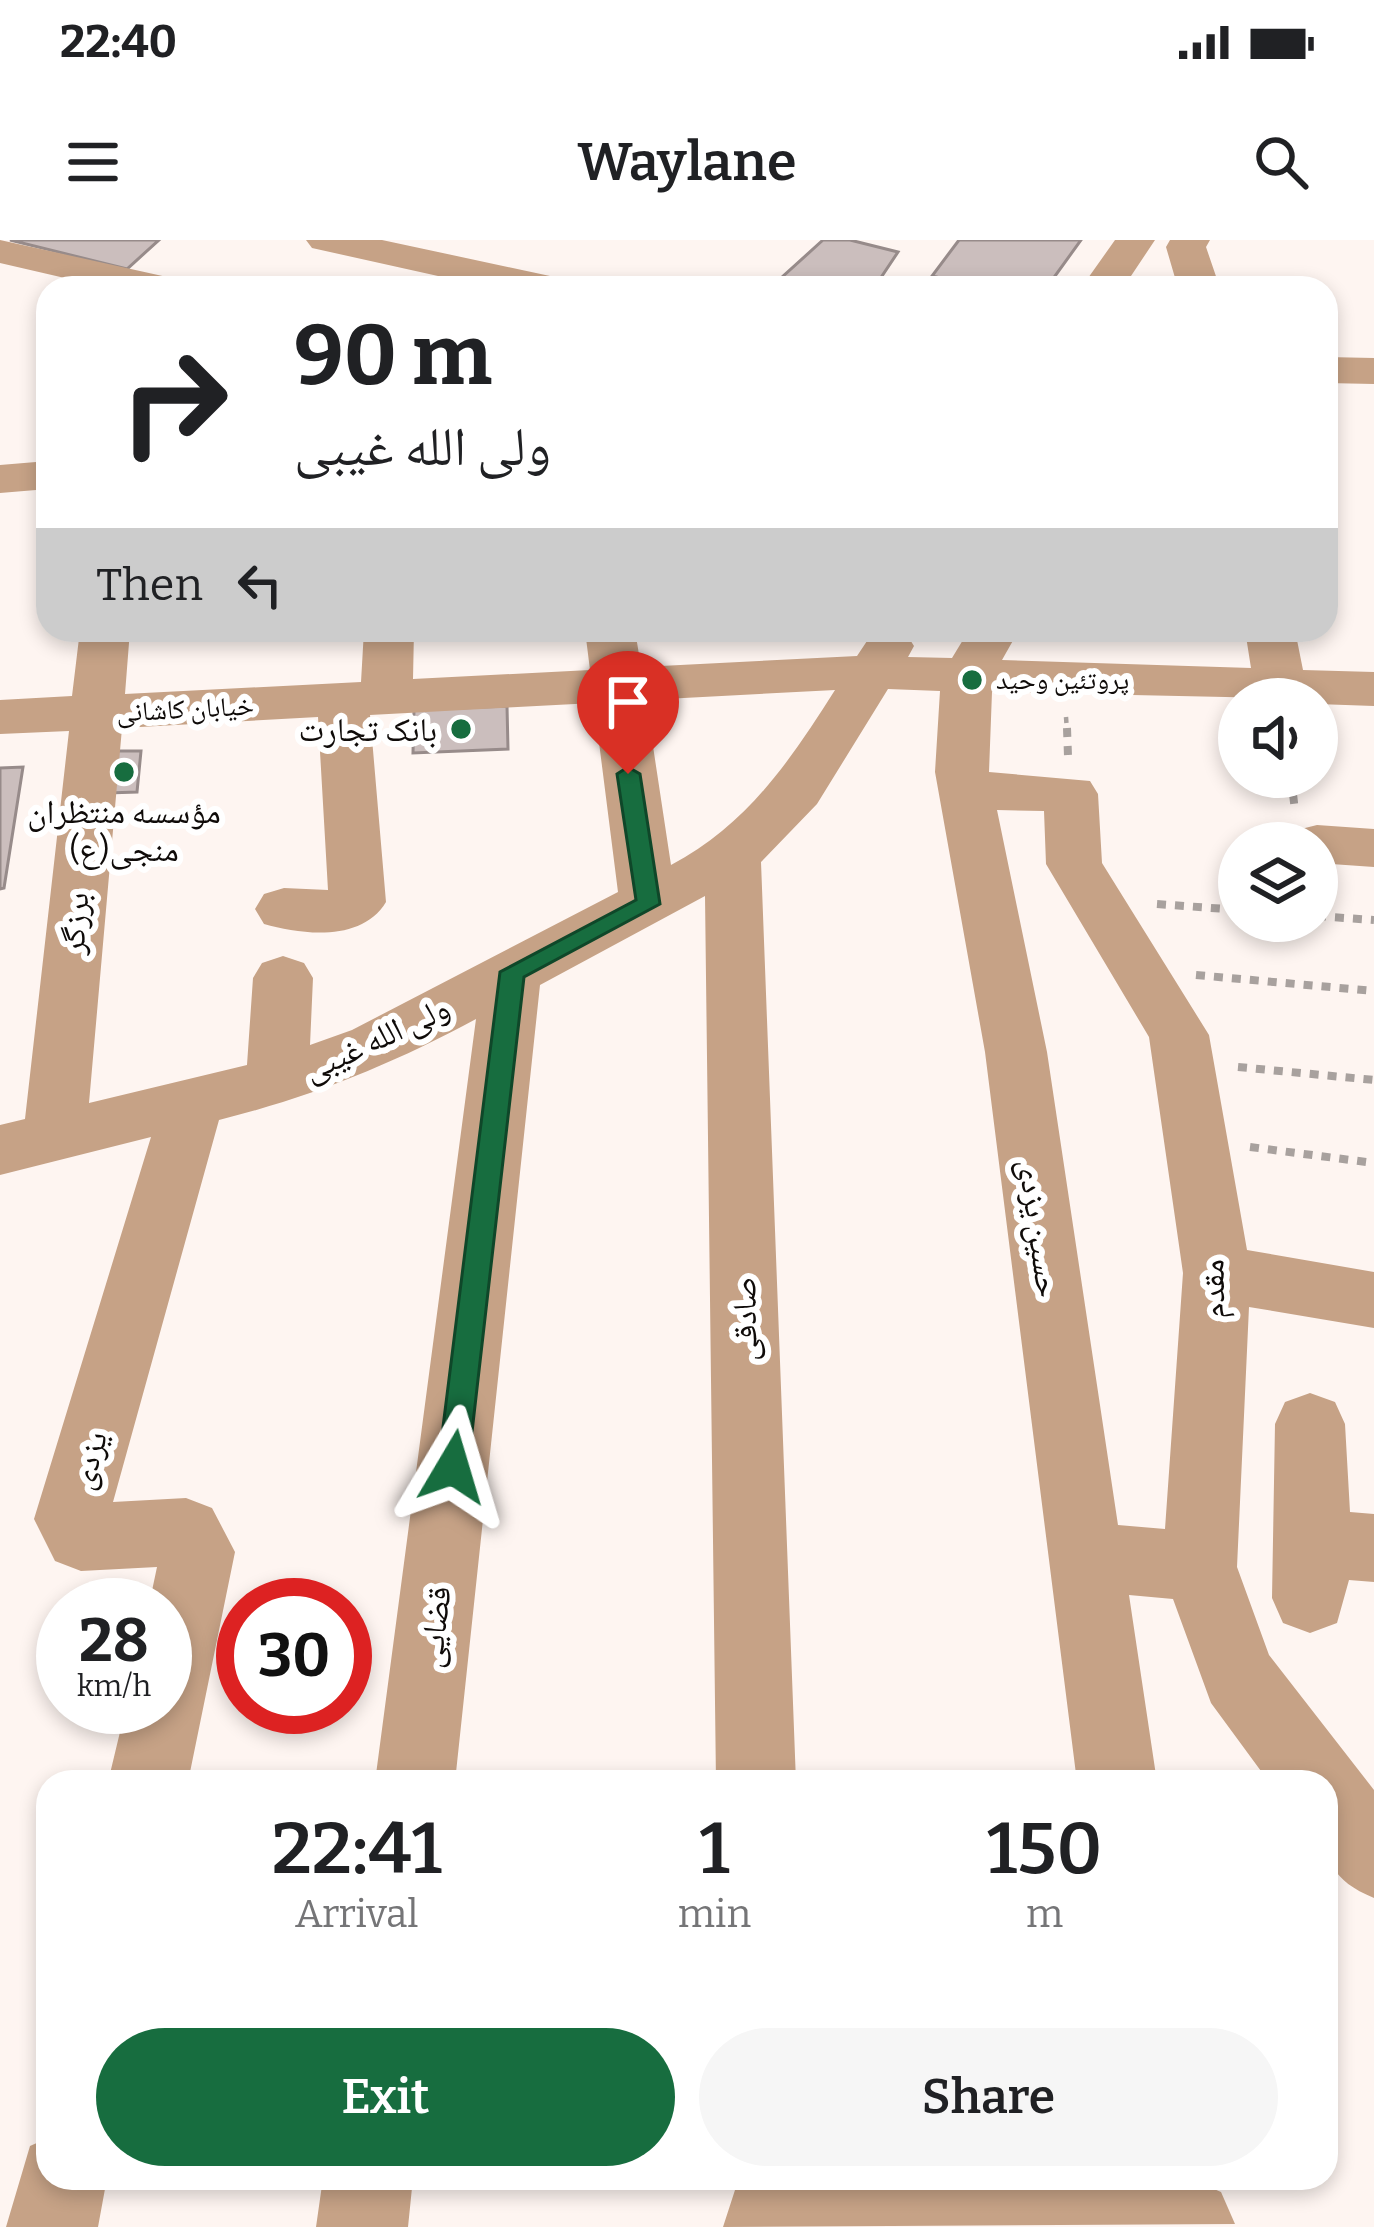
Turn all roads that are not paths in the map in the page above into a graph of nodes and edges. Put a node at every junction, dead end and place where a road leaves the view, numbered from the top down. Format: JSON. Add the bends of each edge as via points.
{"nodes":[{"id":1,"x":1135,"y":240,"type":"edge"},
{"id":2,"x":1190,"y":240,"type":"edge"},
{"id":3,"x":342,"y":242,"type":"edge"},
{"id":4,"x":0,"y":250,"type":"edge"},
{"id":5,"x":110,"y":276,"type":"edge"},
{"id":6,"x":495,"y":276,"type":"edge"},
{"id":7,"x":1110,"y":276,"type":"edge"},
{"id":8,"x":1195,"y":276,"type":"edge"},
{"id":9,"x":1338,"y":370,"type":"edge"},
{"id":10,"x":1374,"y":371,"type":"edge"},
{"id":11,"x":36,"y":476,"type":"edge"},
{"id":12,"x":0,"y":479,"type":"edge"},
{"id":13,"x":103,"y":642,"type":"edge"},
{"id":14,"x":385,"y":642,"type":"edge"},
{"id":15,"x":611,"y":642,"type":"edge"},
{"id":16,"x":1050,"y":642,"type":"edge"},
{"id":17,"x":1272,"y":642,"type":"edge"},
{"id":18,"x":886,"y":651,"type":"edge"},
{"id":19,"x":981,"y":653,"type":"edge"},
{"id":20,"x":1279,"y":678,"type":"edge"},
{"id":21,"x":1064,"y":679,"type":"junction"},
{"id":22,"x":1218,"y":684,"type":"edge"},
{"id":23,"x":615,"y":688,"type":"junction"},
{"id":24,"x":1338,"y":688,"type":"edge"},
{"id":25,"x":1374,"y":689,"type":"edge"},
{"id":26,"x":365,"y":700,"type":"junction"},
{"id":27,"x":93,"y":713,"type":"junction"},
{"id":28,"x":0,"y":717,"type":"edge"},
{"id":29,"x":966,"y":790,"type":"junction"},
{"id":30,"x":1338,"y":845,"type":"edge"},
{"id":31,"x":1374,"y":848,"type":"edge"},
{"id":32,"x":733,"y":857,"type":"junction"},
{"id":33,"x":648,"y":904,"type":"junction"},
{"id":34,"x":284,"y":909,"type":"dead end"},
{"id":35,"x":512,"y":972,"type":"junction"},
{"id":36,"x":283,"y":978,"type":"dead end"},
{"id":37,"x":277,"y":1082,"type":"junction"},
{"id":38,"x":192,"y":1106,"type":"junction"},
{"id":39,"x":27,"y":1142,"type":"edge"},
{"id":40,"x":1216,"y":1273,"type":"junction"},
{"id":41,"x":1374,"y":1300,"type":"edge"},
{"id":42,"x":1310,"y":1424,"type":"dead end"},
{"id":43,"x":1086,"y":1557,"type":"junction"},
{"id":44,"x":1333,"y":1563,"type":"edge"},
{"id":45,"x":1200,"y":1567,"type":"junction"},
{"id":46,"x":192,"y":1584,"type":"edge"},
{"id":47,"x":159,"y":1734,"type":"edge"},
{"id":48,"x":151,"y":1770,"type":"edge"},
{"id":49,"x":417,"y":1770,"type":"edge"},
{"id":50,"x":756,"y":1770,"type":"edge"},
{"id":51,"x":1115,"y":1770,"type":"edge"},
{"id":52,"x":1309,"y":1770,"type":"edge"},
{"id":53,"x":1338,"y":1809,"type":"edge"},
{"id":54,"x":1374,"y":1857,"type":"edge"},
{"id":55,"x":60,"y":2190,"type":"edge"},
{"id":56,"x":367,"y":2190,"type":"edge"},
{"id":57,"x":766,"y":2209,"type":"edge"},
{"id":58,"x":1187,"y":2210,"type":"edge"},
{"id":59,"x":52,"y":2227,"type":"edge"},
{"id":60,"x":362,"y":2227,"type":"edge"}],
"edges":[{"from":1,"to":7,"type":"street"},
{"from":2,"to":8,"type":"street"},
{"from":3,"to":6,"type":"street"},
{"from":4,"to":5,"type":"street"},
{"from":9,"to":10,"type":"street"},
{"from":11,"to":12,"type":"street"},
{"from":13,"to":27,"type":"street","name":"برزگر"},
{"from":14,"to":26,"type":"street"},
{"from":15,"to":23,"type":"street"},
{"from":16,"to":21,"type":"street"},
{"from":17,"to":20,"type":"street"},
{"from":18,"to":19,"type":"street","name":"خیابان کاشانی"},
{"from":18,"to":23,"type":"street","name":"خیابان کاشانی"},
{"from":18,"to":32,"type":"street","name":"ولی الله غیبی","via":[[798,791]]},
{"from":19,"to":21,"type":"street","name":"خیابان کاشانی"},
{"from":19,"to":29,"type":"street","name":"حسین یزدی"},
{"from":21,"to":22,"type":"street","name":"خیابان کاشانی"},
{"from":23,"to":26,"type":"street","name":"خیابان کاشانی"},
{"from":23,"to":33,"type":"street"},
{"from":24,"to":25,"type":"street","name":"خیابان کاشانی"},
{"from":26,"to":27,"type":"street","name":"خیابان کاشانی"},
{"from":26,"to":34,"type":"street","via":[[357,902],[343,910]]},
{"from":27,"to":28,"type":"street","name":"خیابان کاشانی"},
{"from":27,"to":39,"type":"street","name":"برزگر"},
{"from":29,"to":40,"type":"street","name":"مقدم","via":[[1071,794],[1075,864],[1179,1035]]},
{"from":29,"to":43,"type":"street","name":"حسین یزدی","via":[[1016,1052]]},
{"from":30,"to":31,"type":"street"},
{"from":32,"to":33,"type":"street","name":"ولی الله غیبی"},
{"from":32,"to":50,"type":"street","name":"صادقی"},
{"from":33,"to":35,"type":"street","name":"ولی الله غیبی"},
{"from":35,"to":37,"type":"street","name":"ولی الله غیبی","via":[[374,1046]]},
{"from":35,"to":49,"type":"street","name":"قضایی"},
{"from":36,"to":37,"type":"street"},
{"from":37,"to":38,"type":"street","name":"ولی الله غیبی"},
{"from":38,"to":39,"type":"street","name":"ولی الله غیبی"},
{"from":38,"to":46,"type":"street","name":"یزدی","via":[[71,1519],[81,1537],[186,1532],[199,1552]]},
{"from":40,"to":41,"type":"street"},
{"from":40,"to":45,"type":"street","name":"مقدم"},
{"from":42,"to":44,"type":"street"},
{"from":43,"to":45,"type":"street"},
{"from":43,"to":51,"type":"street","name":"حسین یزدی"},
{"from":45,"to":52,"type":"street","name":"مقدم","via":[[1238,1677]]},
{"from":47,"to":48,"type":"street","name":"یزدی"},
{"from":53,"to":54,"type":"street"},
{"from":55,"to":59,"type":"street"},
{"from":56,"to":60,"type":"street"},
{"from":57,"to":58,"type":"street"}]}
